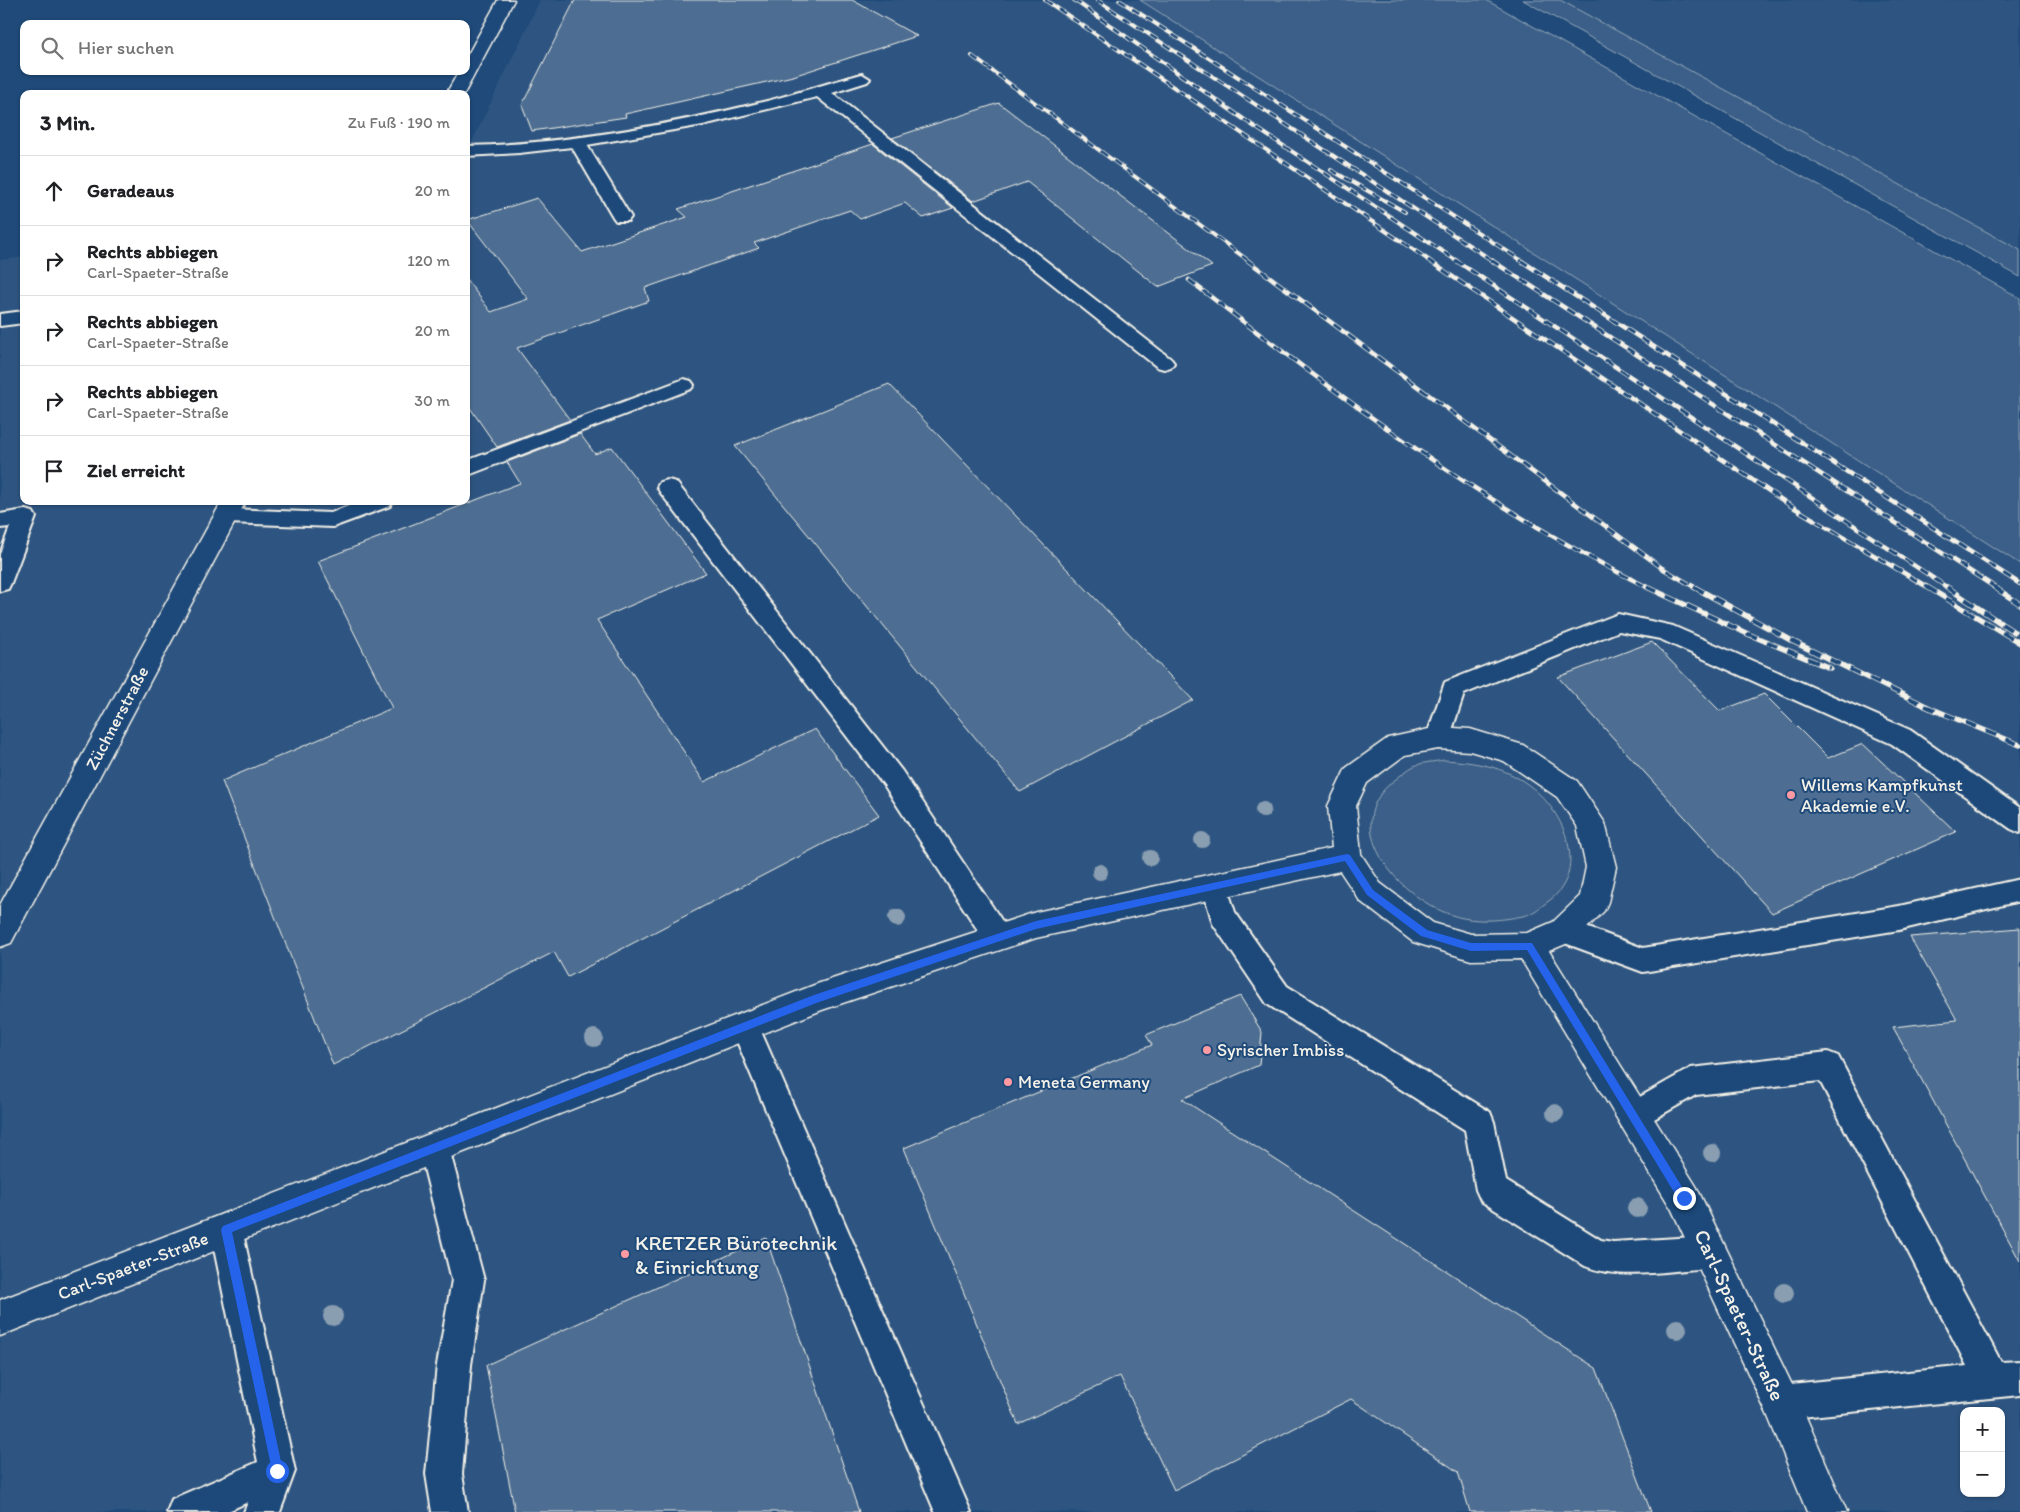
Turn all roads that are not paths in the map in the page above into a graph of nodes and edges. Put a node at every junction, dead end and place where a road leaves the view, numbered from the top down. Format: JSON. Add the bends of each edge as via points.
{"nodes":[{"id":1,"x":506,"y":0,"type":"edge"},
{"id":2,"x":470,"y":66,"type":"edge"},
{"id":3,"x":465,"y":75,"type":"edge"},
{"id":4,"x":862,"y":79,"type":"dead end"},
{"id":5,"x":457,"y":90,"type":"edge"},
{"id":6,"x":820,"y":92,"type":"junction"},
{"id":7,"x":577,"y":141,"type":"junction"},
{"id":8,"x":470,"y":151,"type":"edge"},
{"id":9,"x":622,"y":217,"type":"dead end"},
{"id":10,"x":20,"y":318,"type":"edge"},
{"id":11,"x":0,"y":320,"type":"edge"},
{"id":12,"x":1164,"y":363,"type":"dead end"},
{"id":13,"x":684,"y":384,"type":"dead end"},
{"id":14,"x":470,"y":467,"type":"edge"},
{"id":15,"x":668,"y":487,"type":"dead end"},
{"id":16,"x":372,"y":505,"type":"edge"},
{"id":17,"x":230,"y":509,"type":"edge"},
{"id":18,"x":0,"y":521,"type":"edge"},
{"id":19,"x":0,"y":583,"type":"edge"},
{"id":20,"x":1438,"y":738,"type":"junction"},
{"id":21,"x":2020,"y":822,"type":"edge"},
{"id":22,"x":1347,"y":857,"type":"junction"},
{"id":23,"x":1215,"y":886,"type":"junction"},
{"id":24,"x":2020,"y":890,"type":"edge"},
{"id":25,"x":1564,"y":931,"type":"junction"},
{"id":26,"x":0,"y":934,"type":"edge"},
{"id":27,"x":998,"y":938,"type":"junction"},
{"id":28,"x":1529,"y":946,"type":"junction"},
{"id":29,"x":745,"y":1027,"type":"junction"},
{"id":30,"x":1633,"y":1117,"type":"junction"},
{"id":31,"x":434,"y":1148,"type":"junction"},
{"id":32,"x":226,"y":1230,"type":"junction"},
{"id":33,"x":1710,"y":1252,"type":"junction"},
{"id":34,"x":0,"y":1318,"type":"edge"},
{"id":35,"x":2006,"y":1379,"type":"edge"},
{"id":36,"x":1781,"y":1402,"type":"junction"},
{"id":37,"x":277,"y":1471,"type":"junction"},
{"id":38,"x":185,"y":1512,"type":"edge"},
{"id":39,"x":262,"y":1512,"type":"edge"},
{"id":40,"x":450,"y":1512,"type":"edge"},
{"id":41,"x":953,"y":1512,"type":"edge"},
{"id":42,"x":1827,"y":1512,"type":"edge"}],
"edges":[{"from":1,"to":2,"type":"street"},
{"from":3,"to":5,"type":"street"},
{"from":4,"to":6,"type":"lane"},
{"from":6,"to":7,"type":"lane","via":[[700,122]]},
{"from":6,"to":12,"type":"lane"},
{"from":7,"to":8,"type":"lane","via":[[506,151]]},
{"from":7,"to":9,"type":"lane"},
{"from":10,"to":11,"type":"lane"},
{"from":13,"to":14,"type":"lane"},
{"from":15,"to":27,"type":"lane","via":[[893,778]]},
{"from":16,"to":17,"type":"lane","via":[[333,520]]},
{"from":17,"to":26,"type":"street","name":"Züchnerstraße"},
{"from":18,"to":19,"type":"lane","via":[[25,517]]},
{"from":20,"to":21,"type":"lane","via":[[1454,688],[1618,622],[1665,632],[1902,736]]},
{"from":20,"to":22,"type":"street","via":[[1398,746],[1356,776],[1342,806]]},
{"from":20,"to":25,"type":"street","via":[[1470,740],[1513,753],[1567,789],[1591,823],[1602,867],[1593,902]]},
{"from":22,"to":23,"type":"street","name":"Carl-Spaeter-Straße"},
{"from":22,"to":28,"type":"street","via":[[1370,892],[1424,933],[1471,947]]},
{"from":23,"to":27,"type":"street","name":"Carl-Spaeter-Straße","via":[[1036,925]]},
{"from":23,"to":33,"type":"lane","via":[[1223,916],[1277,994],[1479,1122],[1492,1190],[1596,1254],[1613,1258]]},
{"from":24,"to":25,"type":"lane","via":[[1899,918],[1643,960]]},
{"from":25,"to":28,"type":"street"},
{"from":27,"to":29,"type":"street","name":"Carl-Spaeter-Straße","via":[[817,998]]},
{"from":28,"to":30,"type":"street","name":"Carl-Spaeter-Straße"},
{"from":29,"to":31,"type":"street","name":"Carl-Spaeter-Straße"},
{"from":29,"to":41,"type":"lane"},
{"from":30,"to":33,"type":"street","name":"Carl-Spaeter-Straße","via":[[1684,1198]]},
{"from":30,"to":35,"type":"lane","via":[[1691,1082],[1828,1066]]},
{"from":31,"to":32,"type":"street","name":"Carl-Spaeter-Straße"},
{"from":31,"to":40,"type":"lane","via":[[468,1280],[454,1366],[444,1474]]},
{"from":32,"to":34,"type":"street","name":"Carl-Spaeter-Straße"},
{"from":32,"to":37,"type":"lane"},
{"from":33,"to":36,"type":"street","name":"Carl-Spaeter-Straße"},
{"from":35,"to":36,"type":"lane"},
{"from":36,"to":42,"type":"street","name":"Carl-Spaeter-Straße"},
{"from":37,"to":38,"type":"lane"},
{"from":37,"to":39,"type":"lane"}]}
